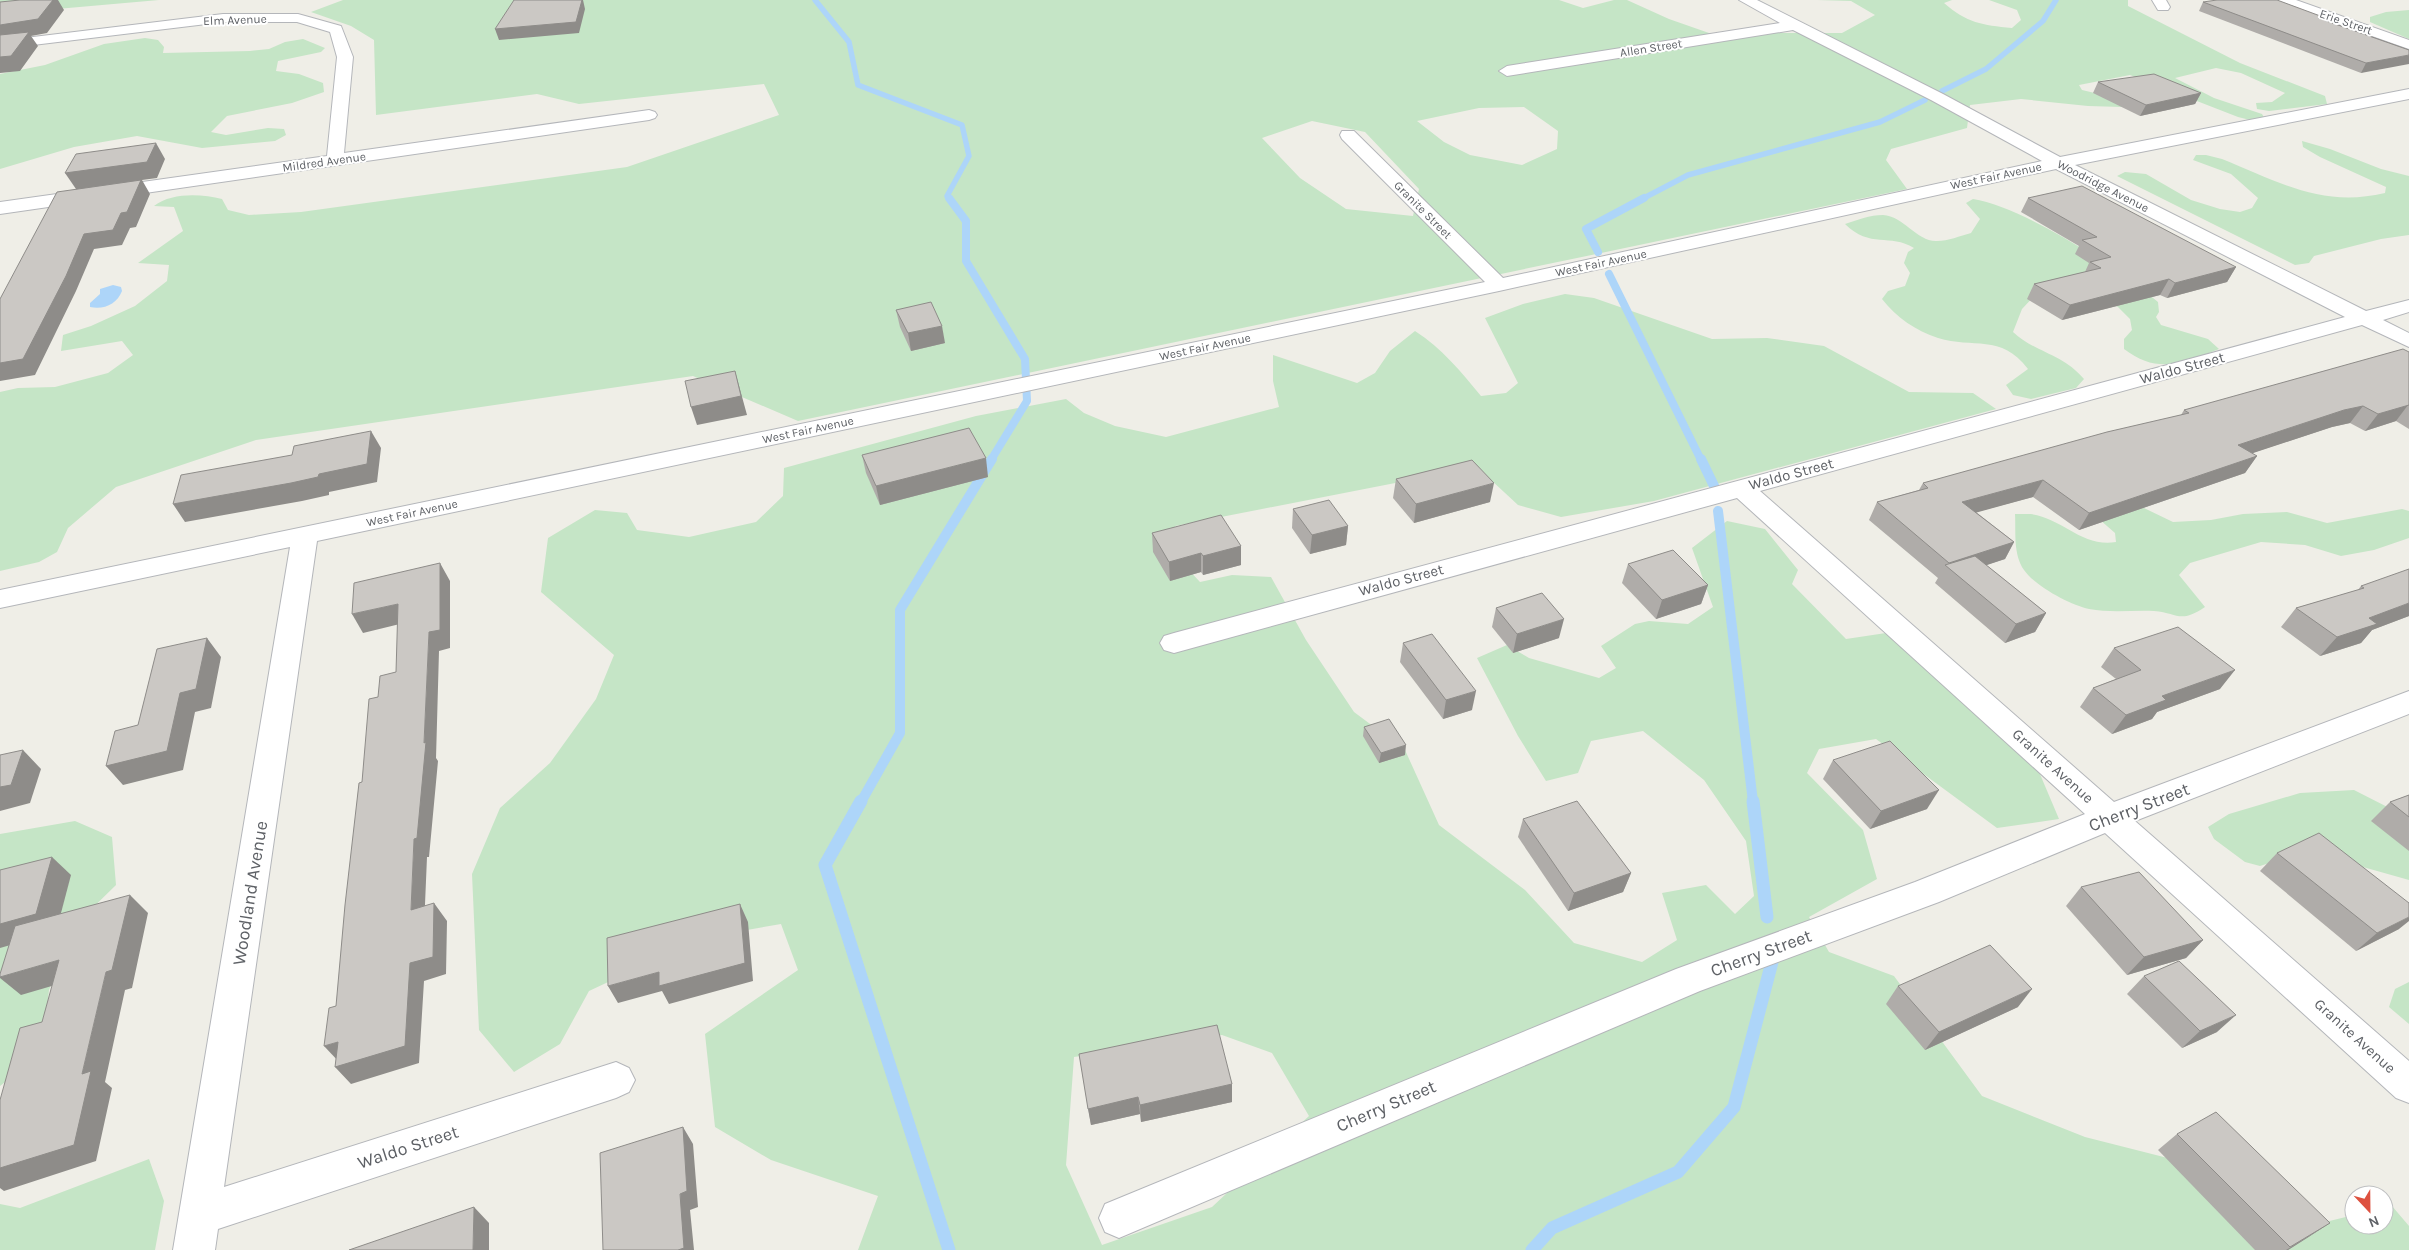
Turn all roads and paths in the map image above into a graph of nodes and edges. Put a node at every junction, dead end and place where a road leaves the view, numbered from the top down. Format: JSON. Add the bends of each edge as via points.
{"nodes":[{"id":1,"x":1746,"y":0,"type":"edge"},
{"id":2,"x":2283,"y":0,"type":"edge"},
{"id":3,"x":1794,"y":26,"type":"junction"},
{"id":4,"x":0,"y":45,"type":"edge"},
{"id":5,"x":2409,"y":45,"type":"edge"},
{"id":6,"x":1507,"y":71,"type":"dead end"},
{"id":7,"x":2409,"y":94,"type":"edge"},
{"id":8,"x":649,"y":115,"type":"dead end"},
{"id":9,"x":1348,"y":135,"type":"dead end"},
{"id":10,"x":335,"y":160,"type":"junction"},
{"id":11,"x":2058,"y":163,"type":"junction"},
{"id":12,"x":0,"y":209,"type":"edge"},
{"id":13,"x":1499,"y":285,"type":"junction"},
{"id":14,"x":2409,"y":306,"type":"edge"},
{"id":15,"x":2364,"y":318,"type":"junction"},
{"id":16,"x":2409,"y":341,"type":"edge"},
{"id":17,"x":1741,"y":488,"type":"junction"},
{"id":18,"x":304,"y":535,"type":"junction"},
{"id":19,"x":0,"y":599,"type":"edge"},
{"id":20,"x":1174,"y":643,"type":"dead end"},
{"id":21,"x":2409,"y":702,"type":"edge"},
{"id":22,"x":2111,"y":818,"type":"junction"},
{"id":23,"x":616,"y":1080,"type":"dead end"},
{"id":24,"x":2409,"y":1085,"type":"edge"},
{"id":25,"x":1119,"y":1218,"type":"dead end"},
{"id":26,"x":197,"y":1232,"type":"edge"}],
"edges":[{"from":1,"to":3,"type":"street","name":"Woodridge Avenue"},
{"from":2,"to":5,"type":"street","name":"Erie Strert"},
{"from":3,"to":6,"type":"street","name":"Allen Street"},
{"from":3,"to":11,"type":"street","name":"Woodridge Avenue","via":[[1937,97]]},
{"from":4,"to":10,"type":"street","name":"Elm Avenue","via":[[223,18],[298,18],[336,29],[345,56]]},
{"from":7,"to":11,"type":"street","name":"West Fair Avenue"},
{"from":8,"to":10,"type":"street","name":"Mildred Avenue"},
{"from":9,"to":13,"type":"street","name":"Granite Street"},
{"from":10,"to":12,"type":"street","name":"Mildred Avenue"},
{"from":11,"to":13,"type":"street","name":"West Fair Avenue"},
{"from":11,"to":15,"type":"street","name":"Woodridge Avenue"},
{"from":13,"to":18,"type":"street","name":"West Fair Avenue"},
{"from":14,"to":15,"type":"street","name":"Waldo Street"},
{"from":15,"to":16,"type":"street","name":"Woodridge Avenue"},
{"from":15,"to":17,"type":"street","name":"Waldo Street"},
{"from":17,"to":20,"type":"street","name":"Waldo Street"},
{"from":17,"to":22,"type":"street","name":"Granite Avenue"},
{"from":18,"to":19,"type":"street","name":"West Fair Avenue"},
{"from":18,"to":26,"type":"street","name":"Woodland Avenue"},
{"from":21,"to":22,"type":"street","name":"Cherry Street"},
{"from":22,"to":24,"type":"street","name":"Granite Avenue"},
{"from":22,"to":25,"type":"street","name":"Cherry Street","via":[[1927,892],[1688,980]]},
{"from":23,"to":26,"type":"street","name":"Waldo Street"}]}
